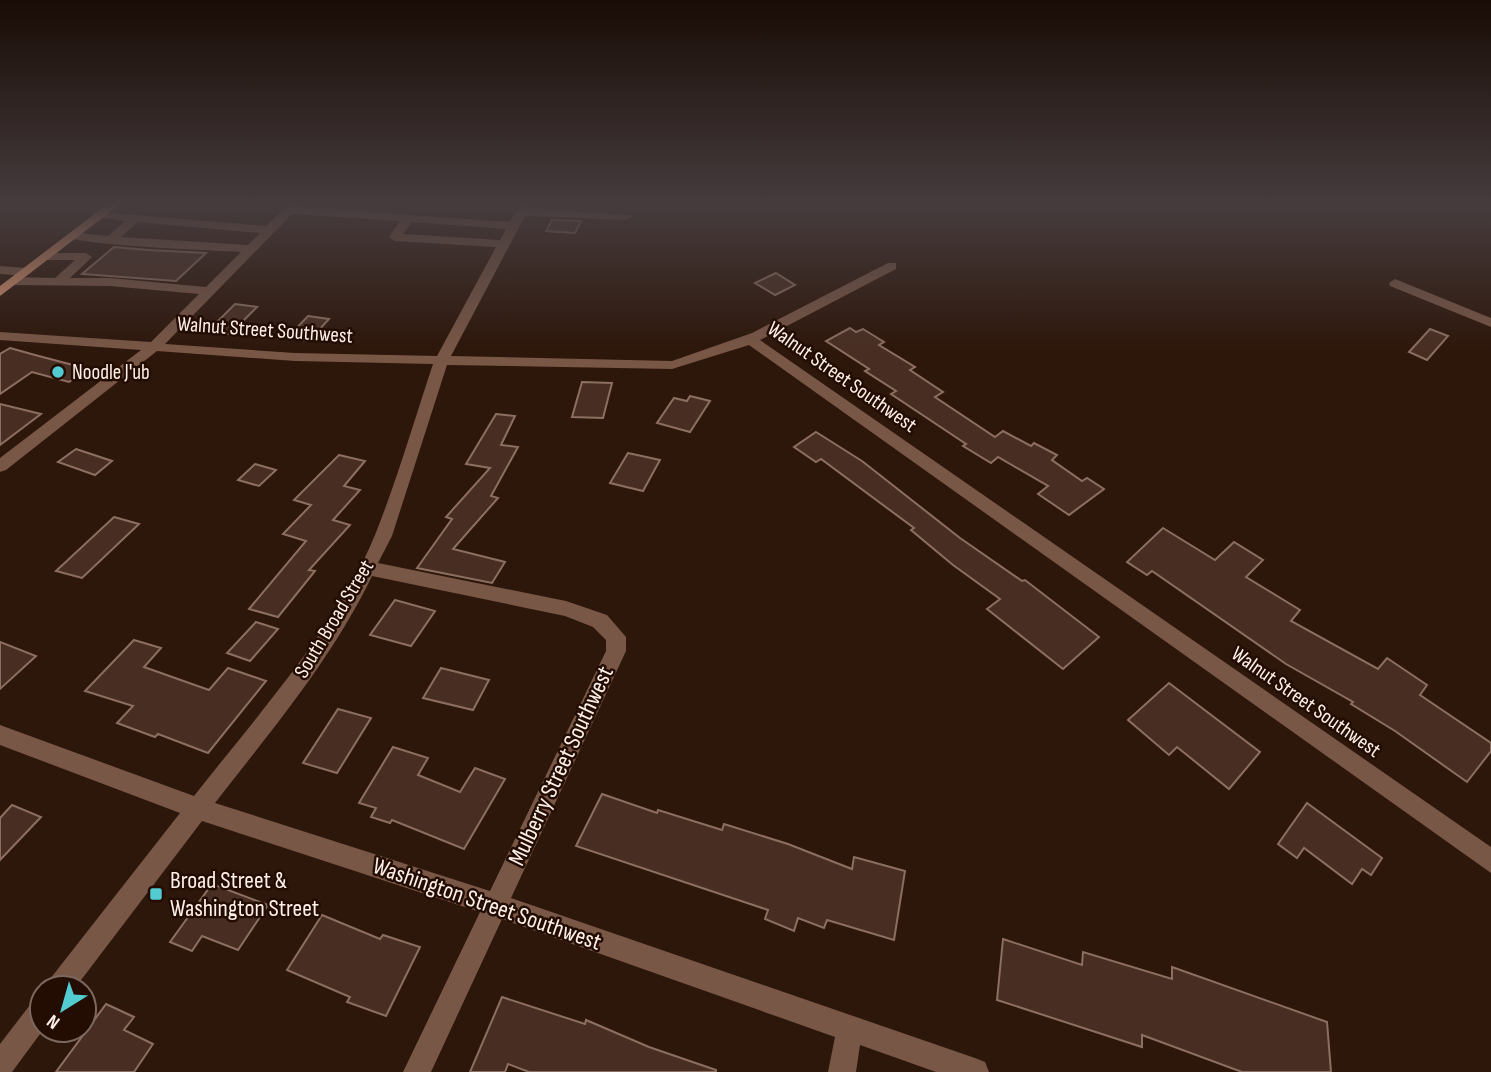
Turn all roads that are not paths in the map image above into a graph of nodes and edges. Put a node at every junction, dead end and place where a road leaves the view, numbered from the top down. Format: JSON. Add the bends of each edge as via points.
{"nodes":[{"id":1,"x":51,"y":253,"type":"edge"},
{"id":2,"x":246,"y":253,"type":"edge"},
{"id":3,"x":499,"y":253,"type":"edge"},
{"id":4,"x":47,"y":256,"type":"junction"},
{"id":5,"x":892,"y":266,"type":"dead end"},
{"id":6,"x":0,"y":270,"type":"edge"},
{"id":7,"x":26,"y":272,"type":"junction"},
{"id":8,"x":14,"y":281,"type":"junction"},
{"id":9,"x":56,"y":283,"type":"junction"},
{"id":10,"x":1395,"y":283,"type":"dead end"},
{"id":11,"x":209,"y":291,"type":"junction"},
{"id":12,"x":0,"y":292,"type":"edge"},
{"id":13,"x":1491,"y":323,"type":"edge"},
{"id":14,"x":0,"y":336,"type":"edge"},
{"id":15,"x":750,"y":339,"type":"junction"},
{"id":16,"x":155,"y":346,"type":"junction"},
{"id":17,"x":441,"y":362,"type":"junction"},
{"id":18,"x":0,"y":466,"type":"edge"},
{"id":19,"x":367,"y":568,"type":"junction"},
{"id":20,"x":0,"y":734,"type":"edge"},
{"id":21,"x":196,"y":808,"type":"junction"},
{"id":22,"x":1491,"y":861,"type":"edge"},
{"id":23,"x":495,"y":905,"type":"junction"},
{"id":24,"x":70,"y":974,"type":"edge"},
{"id":25,"x":28,"y":1029,"type":"edge"},
{"id":26,"x":850,"y":1030,"type":"junction"},
{"id":27,"x":0,"y":1066,"type":"edge"},
{"id":28,"x":417,"y":1072,"type":"edge"},
{"id":29,"x":842,"y":1072,"type":"edge"},
{"id":30,"x":975,"y":1072,"type":"edge"}],
"edges":[{"from":1,"to":4,"type":"main road"},
{"from":2,"to":11,"type":"street"},
{"from":3,"to":17,"type":"street","name":"South Broad Street"},
{"from":4,"to":7,"type":"main road"},
{"from":4,"to":9,"type":"street","via":[[86,257]]},
{"from":5,"to":15,"type":"street"},
{"from":6,"to":7,"type":"street"},
{"from":7,"to":8,"type":"main road"},
{"from":8,"to":9,"type":"street"},
{"from":8,"to":12,"type":"main road"},
{"from":9,"to":11,"type":"street","via":[[110,282]]},
{"from":10,"to":13,"type":"street"},
{"from":11,"to":16,"type":"street"},
{"from":14,"to":16,"type":"street","name":"Walnut Street Southwest"},
{"from":15,"to":17,"type":"street","name":"Walnut Street Southwest","via":[[711,356],[672,365]]},
{"from":15,"to":22,"type":"street","name":"Walnut Street Southwest"},
{"from":16,"to":17,"type":"street","name":"Walnut Street Southwest"},
{"from":16,"to":18,"type":"street"},
{"from":17,"to":19,"type":"street","name":"South Broad Street","via":[[383,536]]},
{"from":19,"to":21,"type":"street","name":"South Broad Street","via":[[298,679]]},
{"from":19,"to":23,"type":"street","name":"Mulberry Street Southwest","via":[[566,609],[600,621],[616,637],[616,651]]},
{"from":20,"to":21,"type":"street","name":"Washington Street Southwest"},
{"from":21,"to":23,"type":"street","name":"Washington Street Southwest"},
{"from":21,"to":24,"type":"street","name":"South Broad Street"},
{"from":23,"to":26,"type":"street","name":"Washington Street Southwest"},
{"from":23,"to":28,"type":"street","name":"Mulberry Street Southwest"},
{"from":25,"to":27,"type":"street"},
{"from":26,"to":29,"type":"street"},
{"from":26,"to":30,"type":"street","name":"Washington Street Southwest"}]}
